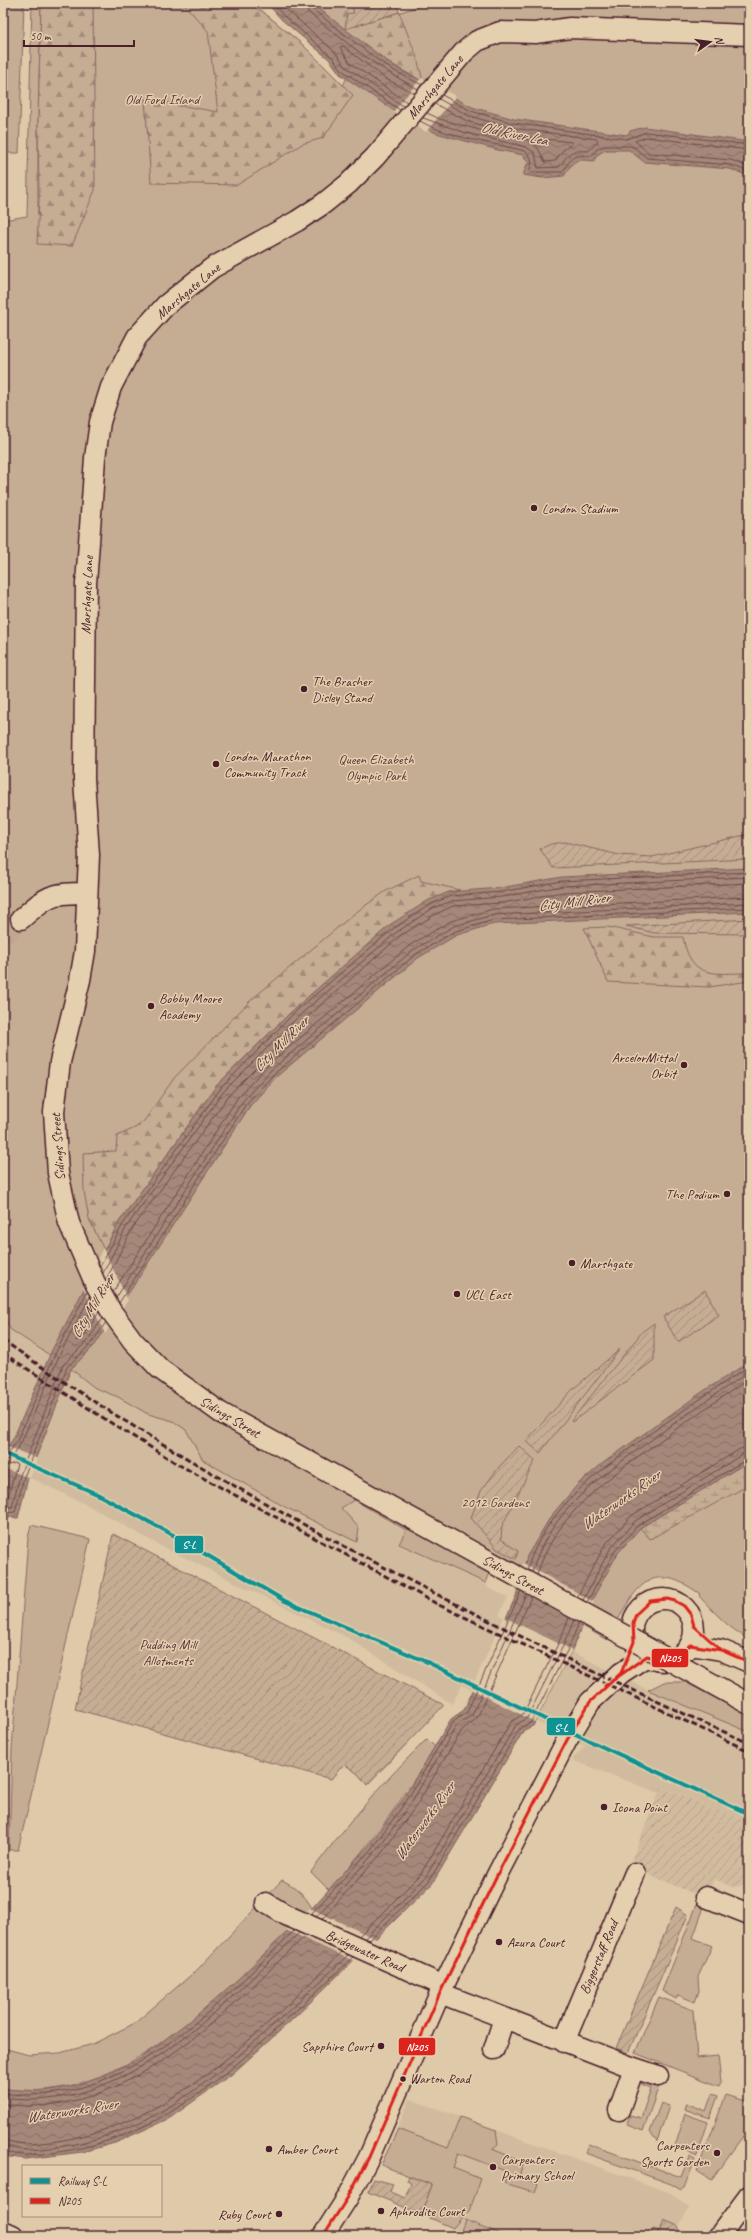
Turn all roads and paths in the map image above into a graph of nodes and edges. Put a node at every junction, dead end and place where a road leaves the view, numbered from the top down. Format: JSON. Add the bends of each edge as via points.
{"nodes":[{"id":1,"x":749,"y":35,"type":"edge"},
{"id":2,"x":87,"y":893,"type":"junction"},
{"id":3,"x":21,"y":919,"type":"tunnel mouth"},
{"id":4,"x":694,"y":1626,"type":"junction"},
{"id":5,"x":690,"y":1645,"type":"junction"},
{"id":6,"x":641,"y":1649,"type":"junction"},
{"id":7,"x":721,"y":1650,"type":"junction"},
{"id":8,"x":749,"y":1662,"type":"edge"},
{"id":9,"x":749,"y":1704,"type":"edge"},
{"id":10,"x":635,"y":1873,"type":"dead end"},
{"id":11,"x":706,"y":1898,"type":"dead end"},
{"id":12,"x":266,"y":1903,"type":"dead end"},
{"id":13,"x":747,"y":1908,"type":"edge"},
{"id":14,"x":442,"y":1989,"type":"junction"},
{"id":15,"x":504,"y":2018,"type":"junction"},
{"id":16,"x":564,"y":2042,"type":"junction"},
{"id":17,"x":494,"y":2049,"type":"dead end"},
{"id":18,"x":634,"y":2068,"type":"junction"},
{"id":19,"x":658,"y":2076,"type":"dead end"},
{"id":20,"x":619,"y":2110,"type":"dead end"},
{"id":21,"x":749,"y":2196,"type":"edge"},
{"id":22,"x":3,"y":2232,"type":"edge"},
{"id":23,"x":12,"y":2236,"type":"edge"},
{"id":24,"x":323,"y":2236,"type":"edge"},
{"id":25,"x":719,"y":2236,"type":"edge"}],
"edges":[{"from":1,"to":2,"type":"street","name":"Marshgate Lane","via":[[570,28],[535,34],[500,32],[477,41],[464,52],[396,133],[353,179],[323,204],[212,268],[166,305],[137,338],[111,388],[100,422],[94,464],[86,584],[84,779],[89,855]]},
{"from":2,"to":3,"type":"street","via":[[58,893],[45,898]]},
{"from":2,"to":9,"type":"street","name":"Sidings Street","bridge":true,"via":[[85,951],[60,1062],[54,1112],[58,1173],[68,1223],[95,1283],[133,1341],[160,1369],[221,1413]]},
{"from":4,"to":5,"type":"street","via":[[694,1636]]},
{"from":4,"to":6,"type":"street","via":[[691,1615],[684,1606],[671,1600],[658,1599],[642,1607],[636,1614],[633,1623]]},
{"from":4,"to":7,"type":"street"},
{"from":5,"to":6,"type":"street","via":[[682,1654],[671,1660],[659,1661]]},
{"from":5,"to":7,"type":"street"},
{"from":6,"to":14,"type":"street","via":[[621,1673],[590,1702],[567,1740]]},
{"from":7,"to":8,"type":"street"},
{"from":10,"to":16,"type":"street","name":"Biggerstaff Road"},
{"from":11,"to":13,"type":"street"},
{"from":12,"to":14,"type":"street","name":"Bridgewater Road","via":[[286,1915]]},
{"from":14,"to":15,"type":"street"},
{"from":14,"to":24,"type":"street","via":[[369,2157]]},
{"from":15,"to":16,"type":"street"},
{"from":15,"to":17,"type":"street"},
{"from":16,"to":18,"type":"street"},
{"from":18,"to":19,"type":"street"},
{"from":18,"to":20,"type":"street"},
{"from":21,"to":25,"type":"street"},
{"from":22,"to":23,"type":"main road"}]}
